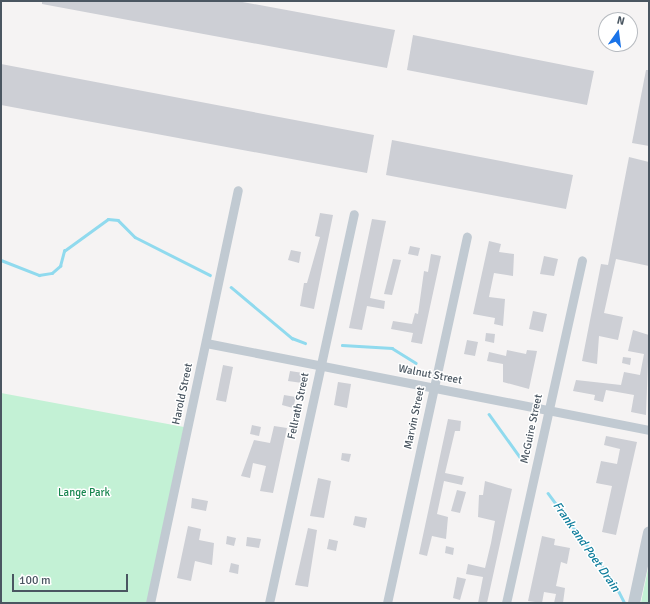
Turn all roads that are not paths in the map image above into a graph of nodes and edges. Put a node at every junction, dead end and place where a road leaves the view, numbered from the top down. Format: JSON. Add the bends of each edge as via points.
{"nodes":[{"id":1,"x":238,"y":190,"type":"dead end"},
{"id":2,"x":354,"y":214,"type":"dead end"},
{"id":3,"x":467,"y":237,"type":"dead end"},
{"id":4,"x":582,"y":260,"type":"dead end"},
{"id":5,"x":206,"y":343,"type":"junction"},
{"id":6,"x":321,"y":366,"type":"junction"},
{"id":7,"x":434,"y":388,"type":"junction"},
{"id":8,"x":548,"y":410,"type":"junction"},
{"id":9,"x":649,"y":430,"type":"edge"},
{"id":10,"x":649,"y":534,"type":"edge"},
{"id":11,"x":150,"y":603,"type":"edge"},
{"id":12,"x":269,"y":603,"type":"edge"},
{"id":13,"x":387,"y":603,"type":"edge"},
{"id":14,"x":506,"y":603,"type":"edge"},
{"id":15,"x":634,"y":603,"type":"edge"}],
"edges":[{"from":1,"to":5,"type":"street","name":"Harold Street"},
{"from":2,"to":6,"type":"street","name":"Fellrath Street"},
{"from":3,"to":7,"type":"street","name":"Marvin Street"},
{"from":4,"to":8,"type":"street","name":"McGuire Street"},
{"from":5,"to":6,"type":"street","name":"Walnut Street"},
{"from":5,"to":11,"type":"street","name":"Harold Street"},
{"from":6,"to":7,"type":"street","name":"Walnut Street"},
{"from":6,"to":12,"type":"street","name":"Fellrath Street"},
{"from":7,"to":8,"type":"street","name":"Walnut Street"},
{"from":7,"to":13,"type":"street","name":"Marvin Street"},
{"from":8,"to":9,"type":"street","name":"Walnut Street"},
{"from":8,"to":14,"type":"street","name":"McGuire Street"},
{"from":10,"to":15,"type":"street"}]}
